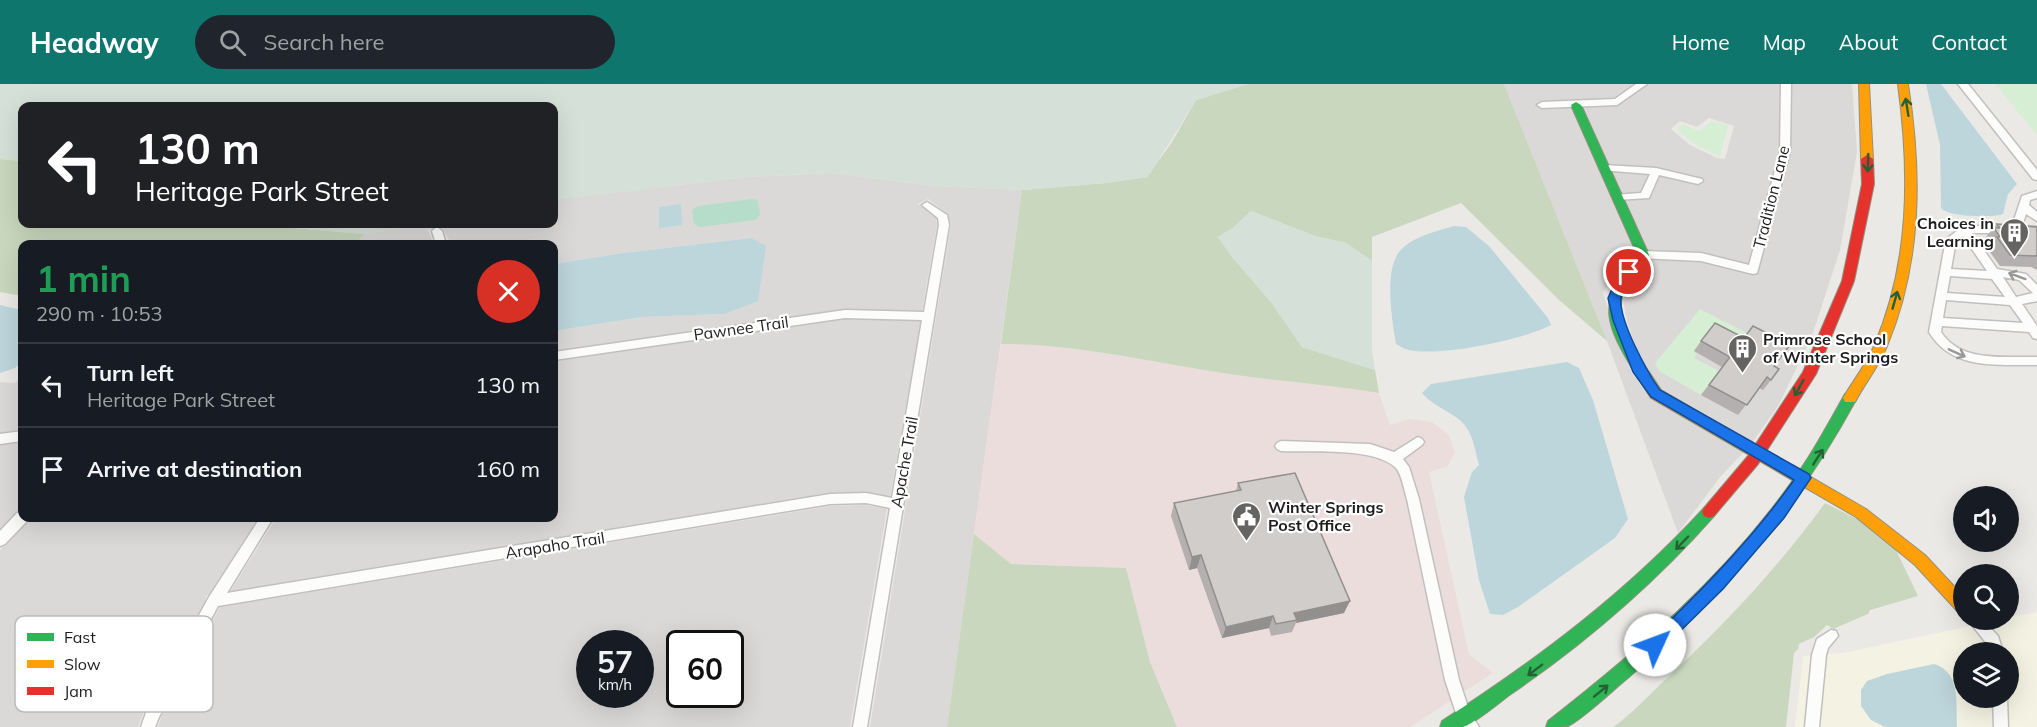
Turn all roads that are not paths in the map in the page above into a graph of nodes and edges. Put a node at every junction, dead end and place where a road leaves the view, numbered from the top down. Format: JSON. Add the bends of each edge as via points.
{"nodes":[{"id":1,"x":1642,"y":84,"type":"edge"},
{"id":2,"x":1786,"y":84,"type":"edge"},
{"id":3,"x":1864,"y":84,"type":"edge"},
{"id":4,"x":1903,"y":84,"type":"edge"},
{"id":5,"x":1963,"y":84,"type":"edge"},
{"id":6,"x":1542,"y":105,"type":"dead end"},
{"id":7,"x":1576,"y":105,"type":"junction"},
{"id":8,"x":1604,"y":168,"type":"junction"},
{"id":9,"x":1656,"y":171,"type":"junction"},
{"id":10,"x":2036,"y":175,"type":"edge"},
{"id":11,"x":1698,"y":181,"type":"dead end"},
{"id":12,"x":2037,"y":194,"type":"edge"},
{"id":13,"x":1617,"y":197,"type":"junction"},
{"id":14,"x":927,"y":205,"type":"dead end"},
{"id":15,"x":2024,"y":206,"type":"junction"},
{"id":16,"x":2037,"y":218,"type":"edge"},
{"id":17,"x":2016,"y":229,"type":"junction"},
{"id":18,"x":1964,"y":230,"type":"junction"},
{"id":19,"x":437,"y":231,"type":"dead end"},
{"id":20,"x":2037,"y":231,"type":"edge"},
{"id":21,"x":440,"y":240,"type":"edge"},
{"id":22,"x":1643,"y":255,"type":"junction"},
{"id":23,"x":1946,"y":272,"type":"junction"},
{"id":24,"x":1994,"y":273,"type":"junction"},
{"id":25,"x":2037,"y":291,"type":"edge"},
{"id":26,"x":1941,"y":296,"type":"junction"},
{"id":27,"x":2037,"y":296,"type":"edge"},
{"id":28,"x":2013,"y":301,"type":"junction"},
{"id":29,"x":929,"y":316,"type":"junction"},
{"id":30,"x":1936,"y":322,"type":"junction"},
{"id":31,"x":2034,"y":332,"type":"edge"},
{"id":32,"x":558,"y":355,"type":"edge"},
{"id":33,"x":2037,"y":360,"type":"edge"},
{"id":34,"x":18,"y":437,"type":"edge"},
{"id":35,"x":0,"y":439,"type":"edge"},
{"id":36,"x":1418,"y":442,"type":"dead end"},
{"id":37,"x":1281,"y":446,"type":"dead end"},
{"id":38,"x":1758,"y":452,"type":"junction"},
{"id":39,"x":1394,"y":459,"type":"junction"},
{"id":40,"x":1804,"y":478,"type":"junction"},
{"id":41,"x":897,"y":504,"type":"junction"},
{"id":42,"x":18,"y":521,"type":"edge"},
{"id":43,"x":264,"y":522,"type":"edge"},
{"id":44,"x":0,"y":540,"type":"edge"},
{"id":45,"x":1953,"y":596,"type":"edge"},
{"id":46,"x":214,"y":601,"type":"junction"},
{"id":47,"x":206,"y":616,"type":"edge"},
{"id":48,"x":1984,"y":630,"type":"edge"},
{"id":49,"x":1831,"y":636,"type":"dead end"},
{"id":50,"x":1993,"y":642,"type":"edge"},
{"id":51,"x":2000,"y":708,"type":"edge"},
{"id":52,"x":154,"y":712,"type":"edge"},
{"id":53,"x":1468,"y":722,"type":"edge"},
{"id":54,"x":148,"y":727,"type":"edge"},
{"id":55,"x":860,"y":727,"type":"edge"},
{"id":56,"x":1448,"y":727,"type":"edge"},
{"id":57,"x":1554,"y":727,"type":"edge"},
{"id":58,"x":1812,"y":727,"type":"edge"},
{"id":59,"x":2001,"y":727,"type":"edge"}],
"edges":[{"from":1,"to":7,"type":"street","via":[[1617,102]]},
{"from":2,"to":22,"type":"street","name":"Tradition Lane","via":[[1785,152],[1753,270],[1701,257]]},
{"from":3,"to":38,"type":"main road","one_way":true,"via":[[1869,166],[1863,219],[1850,276],[1812,364]]},
{"from":40,"to":4,"type":"main road","one_way":true,"via":[[1877,355],[1898,293],[1909,233],[1913,177]]},
{"from":5,"to":10,"type":"street"},
{"from":6,"to":7,"type":"street"},
{"from":7,"to":8,"type":"main road"},
{"from":8,"to":9,"type":"street"},
{"from":8,"to":13,"type":"main road"},
{"from":9,"to":11,"type":"street"},
{"from":9,"to":13,"type":"street","via":[[1645,196]]},
{"from":12,"to":15,"type":"street","via":[[2026,198]]},
{"from":13,"to":22,"type":"main road"},
{"from":14,"to":29,"type":"street","name":"Apache Trail","via":[[943,217],[944,225]]},
{"from":15,"to":16,"type":"street"},
{"from":15,"to":17,"type":"street"},
{"from":17,"to":18,"type":"street"},
{"from":17,"to":20,"type":"street"},
{"from":18,"to":23,"type":"street","via":[[1951,239]]},
{"from":18,"to":24,"type":"street"},
{"from":19,"to":21,"type":"street"},
{"from":22,"to":38,"type":"main road","via":[[1621,281],[1615,298],[1619,320],[1640,372],[1656,394]]},
{"from":23,"to":24,"type":"street"},
{"from":23,"to":26,"type":"street"},
{"from":25,"to":24,"type":"street","one_way":true,"via":[[2022,277]]},
{"from":24,"to":28,"type":"street"},
{"from":26,"to":28,"type":"street"},
{"from":26,"to":30,"type":"street"},
{"from":27,"to":28,"type":"street","via":[[2030,301]]},
{"from":28,"to":31,"type":"street"},
{"from":29,"to":32,"type":"street","name":"Pawnee Trail","via":[[845,314]]},
{"from":29,"to":41,"type":"street","name":"Apache Trail"},
{"from":30,"to":31,"type":"street"},
{"from":30,"to":33,"type":"street","one_way":true,"via":[[1937,338],[1954,354]]},
{"from":34,"to":35,"type":"street"},
{"from":36,"to":39,"type":"street"},
{"from":37,"to":39,"type":"street","via":[[1358,447]]},
{"from":38,"to":40,"type":"main road"},
{"from":38,"to":53,"type":"main road","one_way":true,"via":[[1705,519],[1637,586]]},
{"from":39,"to":53,"type":"street","via":[[1403,467],[1409,482],[1452,681]]},
{"from":40,"to":45,"type":"main road","via":[[1887,532]]},
{"from":57,"to":40,"type":"main road","one_way":true,"via":[[1682,621],[1750,548]]},
{"from":41,"to":46,"type":"street","name":"Arapaho Trail","via":[[866,498],[830,499]]},
{"from":41,"to":55,"type":"street","name":"Apache Trail"},
{"from":42,"to":44,"type":"street"},
{"from":43,"to":46,"type":"street"},
{"from":46,"to":47,"type":"street"},
{"from":48,"to":50,"type":"street"},
{"from":49,"to":58,"type":"street","via":[[1822,644],[1819,655]]},
{"from":51,"to":59,"type":"street"},
{"from":52,"to":54,"type":"street"},
{"from":53,"to":56,"type":"main road"}]}
